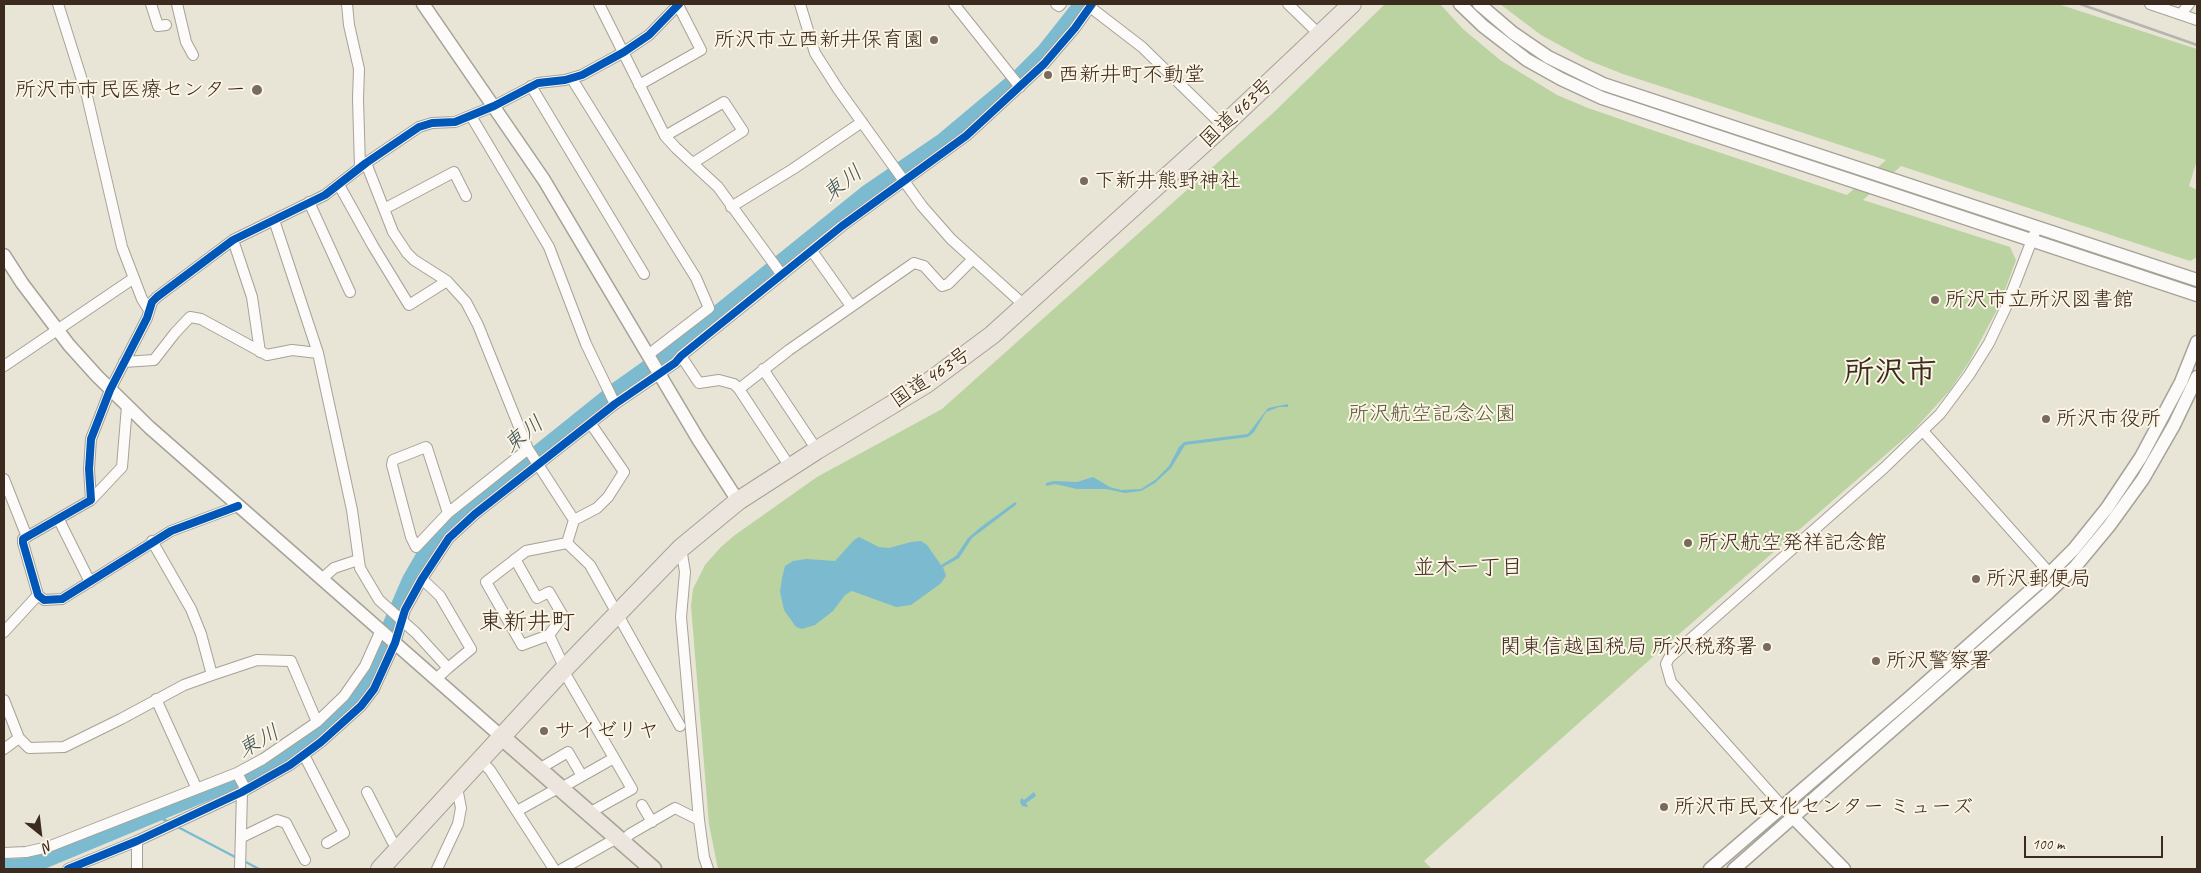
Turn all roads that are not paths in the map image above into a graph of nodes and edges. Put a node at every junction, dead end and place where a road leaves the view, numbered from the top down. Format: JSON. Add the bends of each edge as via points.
{"nodes":[{"id":1,"x":58,"y":4,"type":"edge"},
{"id":2,"x":151,"y":4,"type":"edge"},
{"id":3,"x":177,"y":4,"type":"edge"},
{"id":4,"x":347,"y":4,"type":"edge"},
{"id":5,"x":423,"y":4,"type":"edge"},
{"id":6,"x":599,"y":4,"type":"edge"},
{"id":7,"x":678,"y":4,"type":"edge"},
{"id":8,"x":800,"y":4,"type":"edge"},
{"id":9,"x":954,"y":4,"type":"edge"},
{"id":10,"x":1056,"y":4,"type":"edge"},
{"id":11,"x":1060,"y":4,"type":"edge"},
{"id":12,"x":1288,"y":4,"type":"edge"},
{"id":13,"x":1352,"y":4,"type":"edge"},
{"id":14,"x":1460,"y":4,"type":"edge"},
{"id":15,"x":1479,"y":4,"type":"edge"},
{"id":16,"x":2150,"y":4,"type":"edge"},
{"id":17,"x":2190,"y":4,"type":"edge"},
{"id":18,"x":1091,"y":6,"type":"edge"},
{"id":19,"x":2181,"y":14,"type":"junction"},
{"id":20,"x":2197,"y":20,"type":"edge"},
{"id":21,"x":166,"y":25,"type":"dead end"},
{"id":22,"x":1320,"y":35,"type":"junction"},
{"id":23,"x":624,"y":52,"type":"junction"},
{"id":24,"x":193,"y":54,"type":"dead end"},
{"id":25,"x":572,"y":78,"type":"junction"},
{"id":26,"x":639,"y":84,"type":"junction"},
{"id":27,"x":531,"y":86,"type":"junction"},
{"id":28,"x":1019,"y":86,"type":"junction"},
{"id":29,"x":494,"y":106,"type":"junction"},
{"id":30,"x":471,"y":116,"type":"junction"},
{"id":31,"x":862,"y":122,"type":"junction"},
{"id":32,"x":1223,"y":126,"type":"junction"},
{"id":33,"x":665,"y":136,"type":"junction"},
{"id":34,"x":693,"y":164,"type":"junction"},
{"id":35,"x":363,"y":165,"type":"junction"},
{"id":36,"x":903,"y":178,"type":"junction"},
{"id":37,"x":339,"y":185,"type":"junction"},
{"id":38,"x":466,"y":196,"type":"dead end"},
{"id":39,"x":309,"y":202,"type":"junction"},
{"id":40,"x":731,"y":207,"type":"junction"},
{"id":41,"x":384,"y":209,"type":"junction"},
{"id":42,"x":274,"y":220,"type":"junction"},
{"id":43,"x":2037,"y":227,"type":"junction"},
{"id":44,"x":2032,"y":239,"type":"junction"},
{"id":45,"x":233,"y":240,"type":"junction"},
{"id":46,"x":812,"y":251,"type":"junction"},
{"id":47,"x":4,"y":255,"type":"edge"},
{"id":48,"x":973,"y":259,"type":"junction"},
{"id":49,"x":644,"y":274,"type":"dead end"},
{"id":50,"x":781,"y":274,"type":"junction"},
{"id":51,"x":134,"y":278,"type":"junction"},
{"id":52,"x":2197,"y":280,"type":"edge"},
{"id":53,"x":447,"y":281,"type":"junction"},
{"id":54,"x":350,"y":292,"type":"dead end"},
{"id":55,"x":2197,"y":294,"type":"edge"},
{"id":56,"x":1024,"y":305,"type":"junction"},
{"id":57,"x":851,"y":306,"type":"junction"},
{"id":58,"x":149,"y":310,"type":"junction"},
{"id":59,"x":56,"y":330,"type":"junction"},
{"id":60,"x":2197,"y":342,"type":"edge"},
{"id":61,"x":260,"y":352,"type":"junction"},
{"id":62,"x":318,"y":353,"type":"junction"},
{"id":63,"x":681,"y":356,"type":"junction"},
{"id":64,"x":124,"y":362,"type":"junction"},
{"id":65,"x":654,"y":364,"type":"junction"},
{"id":66,"x":4,"y":366,"type":"edge"},
{"id":67,"x":763,"y":369,"type":"junction"},
{"id":68,"x":2197,"y":377,"type":"edge"},
{"id":69,"x":739,"y":389,"type":"junction"},
{"id":70,"x":110,"y":390,"type":"junction"},
{"id":71,"x":614,"y":403,"type":"junction"},
{"id":72,"x":126,"y":406,"type":"junction"},
{"id":73,"x":591,"y":424,"type":"junction"},
{"id":74,"x":1923,"y":431,"type":"junction"},
{"id":75,"x":817,"y":450,"type":"junction"},
{"id":76,"x":533,"y":458,"type":"junction"},
{"id":77,"x":790,"y":467,"type":"junction"},
{"id":78,"x":4,"y":479,"type":"edge"},
{"id":79,"x":91,"y":500,"type":"junction"},
{"id":80,"x":738,"y":501,"type":"junction"},
{"id":81,"x":238,"y":506,"type":"junction"},
{"id":82,"x":448,"y":513,"type":"junction"},
{"id":83,"x":59,"y":520,"type":"junction"},
{"id":84,"x":574,"y":520,"type":"junction"},
{"id":85,"x":27,"y":538,"type":"junction"},
{"id":86,"x":152,"y":541,"type":"junction"},
{"id":87,"x":568,"y":543,"type":"junction"},
{"id":88,"x":682,"y":548,"type":"junction"},
{"id":89,"x":515,"y":559,"type":"junction"},
{"id":90,"x":358,"y":560,"type":"junction"},
{"id":91,"x":422,"y":578,"type":"junction"},
{"id":92,"x":2053,"y":578,"type":"junction"},
{"id":93,"x":322,"y":579,"type":"junction"},
{"id":94,"x":90,"y":582,"type":"junction"},
{"id":95,"x":38,"y":595,"type":"junction"},
{"id":96,"x":619,"y":613,"type":"junction"},
{"id":97,"x":400,"y":621,"type":"junction"},
{"id":98,"x":4,"y":632,"type":"edge"},
{"id":99,"x":549,"y":635,"type":"junction"},
{"id":100,"x":387,"y":636,"type":"junction"},
{"id":101,"x":448,"y":668,"type":"junction"},
{"id":102,"x":564,"y":670,"type":"junction"},
{"id":103,"x":212,"y":675,"type":"junction"},
{"id":104,"x":436,"y":679,"type":"junction"},
{"id":105,"x":156,"y":699,"type":"junction"},
{"id":106,"x":4,"y":700,"type":"edge"},
{"id":107,"x":317,"y":722,"type":"junction"},
{"id":108,"x":680,"y":726,"type":"dead end"},
{"id":109,"x":19,"y":738,"type":"junction"},
{"id":110,"x":503,"y":738,"type":"junction"},
{"id":111,"x":4,"y":749,"type":"edge"},
{"id":112,"x":304,"y":755,"type":"junction"},
{"id":113,"x":614,"y":758,"type":"junction"},
{"id":114,"x":482,"y":761,"type":"junction"},
{"id":115,"x":539,"y":769,"type":"junction"},
{"id":116,"x":238,"y":774,"type":"junction"},
{"id":117,"x":582,"y":776,"type":"junction"},
{"id":118,"x":196,"y":788,"type":"junction"},
{"id":119,"x":457,"y":788,"type":"junction"},
{"id":120,"x":560,"y":788,"type":"junction"},
{"id":121,"x":244,"y":790,"type":"junction"},
{"id":122,"x":367,"y":792,"type":"dead end"},
{"id":123,"x":642,"y":805,"type":"dead end"},
{"id":124,"x":1782,"y":806,"type":"junction"},
{"id":125,"x":517,"y":811,"type":"junction"},
{"id":126,"x":589,"y":813,"type":"junction"},
{"id":127,"x":1794,"y":818,"type":"junction"},
{"id":128,"x":699,"y":820,"type":"junction"},
{"id":129,"x":652,"y":822,"type":"junction"},
{"id":130,"x":242,"y":837,"type":"junction"},
{"id":131,"x":619,"y":840,"type":"junction"},
{"id":132,"x":136,"y":841,"type":"junction"},
{"id":133,"x":327,"y":843,"type":"dead end"},
{"id":134,"x":399,"y":849,"type":"junction"},
{"id":135,"x":4,"y":853,"type":"edge"},
{"id":136,"x":305,"y":860,"type":"dead end"},
{"id":137,"x":240,"y":868,"type":"edge"},
{"id":138,"x":68,"y":869,"type":"edge"},
{"id":139,"x":137,"y":869,"type":"edge"},
{"id":140,"x":380,"y":869,"type":"edge"},
{"id":141,"x":438,"y":869,"type":"edge"},
{"id":142,"x":554,"y":869,"type":"edge"},
{"id":143,"x":562,"y":869,"type":"edge"},
{"id":144,"x":652,"y":869,"type":"edge"},
{"id":145,"x":708,"y":869,"type":"edge"},
{"id":146,"x":1710,"y":869,"type":"edge"},
{"id":147,"x":1734,"y":869,"type":"edge"},
{"id":148,"x":1844,"y":869,"type":"edge"}],
"edges":[{"from":1,"to":51,"type":"street","via":[[87,96],[116,224]]},
{"from":2,"to":21,"type":"street","via":[[158,26]]},
{"from":3,"to":24,"type":"street","via":[[186,42]]},
{"from":4,"to":35,"type":"street","via":[[359,69]]},
{"from":5,"to":29,"type":"street"},
{"from":6,"to":23,"type":"street"},
{"from":7,"to":23,"type":"street","via":[[648,35]]},
{"from":7,"to":26,"type":"street","via":[[702,50]]},
{"from":8,"to":31,"type":"street","via":[[815,53]]},
{"from":9,"to":28,"type":"street"},
{"from":10,"to":11,"type":"street"},
{"from":12,"to":22,"type":"street"},
{"from":13,"to":22,"type":"highway","name":"国道463号"},
{"from":14,"to":44,"type":"street","via":[[1526,60],[1581,89]]},
{"from":15,"to":43,"type":"street","via":[[1541,52],[1598,81]]},
{"from":16,"to":19,"type":"street"},
{"from":17,"to":19,"type":"street"},
{"from":18,"to":28,"type":"street","via":[[1058,50]]},
{"from":18,"to":32,"type":"street","via":[[1142,48]]},
{"from":19,"to":20,"type":"street"},
{"from":22,"to":32,"type":"highway","name":"国道463号"},
{"from":23,"to":25,"type":"street"},
{"from":23,"to":26,"type":"street"},
{"from":25,"to":27,"type":"street"},
{"from":25,"to":65,"type":"street","via":[[687,264],[710,308]]},
{"from":26,"to":33,"type":"street"},
{"from":27,"to":29,"type":"street"},
{"from":27,"to":49,"type":"street"},
{"from":28,"to":36,"type":"street","via":[[966,136]]},
{"from":29,"to":30,"type":"street"},
{"from":29,"to":65,"type":"street","via":[[544,180]]},
{"from":30,"to":35,"type":"street","via":[[455,122],[419,127]]},
{"from":30,"to":71,"type":"street","via":[[549,247],[586,344]]},
{"from":31,"to":36,"type":"street"},
{"from":31,"to":40,"type":"street"},
{"from":32,"to":56,"type":"highway","name":"国道463号"},
{"from":33,"to":34,"type":"street"},
{"from":33,"to":34,"type":"street","via":[[724,102],[743,130]]},
{"from":34,"to":40,"type":"street","via":[[713,182]]},
{"from":35,"to":37,"type":"street"},
{"from":35,"to":41,"type":"street"},
{"from":36,"to":46,"type":"street"},
{"from":36,"to":48,"type":"street","via":[[939,227]]},
{"from":37,"to":39,"type":"street"},
{"from":37,"to":53,"type":"street","via":[[409,304]]},
{"from":38,"to":41,"type":"street","via":[[454,172]]},
{"from":39,"to":42,"type":"street"},
{"from":39,"to":54,"type":"street"},
{"from":40,"to":50,"type":"street"},
{"from":41,"to":53,"type":"street","via":[[393,232],[414,260]]},
{"from":42,"to":45,"type":"street"},
{"from":42,"to":62,"type":"street"},
{"from":43,"to":44,"type":"street"},
{"from":43,"to":52,"type":"street"},
{"from":44,"to":55,"type":"street"},
{"from":44,"to":74,"type":"street","via":[[1989,343],[1947,406]]},
{"from":45,"to":58,"type":"street","via":[[157,297]]},
{"from":45,"to":61,"type":"street","via":[[252,297]]},
{"from":46,"to":50,"type":"street"},
{"from":46,"to":57,"type":"street"},
{"from":47,"to":59,"type":"street"},
{"from":48,"to":56,"type":"street"},
{"from":48,"to":57,"type":"street","via":[[942,286],[924,266],[914,263]]},
{"from":50,"to":63,"type":"street"},
{"from":51,"to":58,"type":"street"},
{"from":51,"to":59,"type":"street"},
{"from":53,"to":76,"type":"street","via":[[466,302],[478,325]]},
{"from":56,"to":75,"type":"highway","name":"国道463号","via":[[956,363]]},
{"from":57,"to":67,"type":"street"},
{"from":58,"to":64,"type":"street"},
{"from":59,"to":66,"type":"street"},
{"from":59,"to":70,"type":"street"},
{"from":60,"to":92,"type":"street","via":[[2173,399],[2136,467]]},
{"from":61,"to":62,"type":"street","via":[[267,355],[292,350]]},
{"from":61,"to":64,"type":"street","via":[[201,319],[190,317],[154,360]]},
{"from":62,"to":90,"type":"street","via":[[352,510]]},
{"from":63,"to":65,"type":"street"},
{"from":63,"to":69,"type":"street","via":[[699,383],[719,380],[734,384]]},
{"from":64,"to":70,"type":"street"},
{"from":65,"to":71,"type":"street"},
{"from":65,"to":80,"type":"street"},
{"from":67,"to":69,"type":"street"},
{"from":67,"to":75,"type":"street"},
{"from":68,"to":92,"type":"street","via":[[2164,443],[2132,496],[2086,555]]},
{"from":69,"to":77,"type":"street"},
{"from":70,"to":72,"type":"street"},
{"from":70,"to":79,"type":"street","via":[[91,439]]},
{"from":71,"to":73,"type":"street"},
{"from":72,"to":79,"type":"street","via":[[122,467]]},
{"from":72,"to":81,"type":"street"},
{"from":73,"to":76,"type":"street"},
{"from":73,"to":84,"type":"street","via":[[624,472],[597,508]]},
{"from":74,"to":92,"type":"street"},
{"from":74,"to":124,"type":"street","via":[[1666,664],[1671,682]]},
{"from":75,"to":77,"type":"highway","name":"国道463号"},
{"from":76,"to":82,"type":"street"},
{"from":76,"to":84,"type":"street"},
{"from":76,"to":91,"type":"street","via":[[449,538]]},
{"from":77,"to":80,"type":"highway","name":"国道463号"},
{"from":78,"to":85,"type":"street"},
{"from":79,"to":83,"type":"street"},
{"from":80,"to":88,"type":"highway","name":"国道463号"},
{"from":81,"to":86,"type":"street"},
{"from":81,"to":93,"type":"street"},
{"from":82,"to":82,"type":"street","via":[[416,547],[393,460],[428,448]]},
{"from":83,"to":85,"type":"street"},
{"from":83,"to":94,"type":"street"},
{"from":84,"to":87,"type":"street"},
{"from":85,"to":95,"type":"street","via":[[23,543]]},
{"from":86,"to":94,"type":"street"},
{"from":86,"to":103,"type":"street","via":[[191,609]]},
{"from":87,"to":89,"type":"street","via":[[532,548]]},
{"from":87,"to":96,"type":"street","via":[[590,565]]},
{"from":88,"to":96,"type":"highway","name":"国道463号"},
{"from":88,"to":128,"type":"street","via":[[685,572],[682,617]]},
{"from":89,"to":99,"type":"street","via":[[537,598],[549,592],[563,616]]},
{"from":89,"to":99,"type":"street","via":[[486,582],[522,645]]},
{"from":90,"to":93,"type":"street","via":[[334,568]]},
{"from":90,"to":97,"type":"street","via":[[372,590]]},
{"from":91,"to":97,"type":"street"},
{"from":91,"to":101,"type":"street","via":[[440,596],[471,649]]},
{"from":92,"to":124,"type":"street"},
{"from":92,"to":127,"type":"street","via":[[2041,600]]},
{"from":93,"to":100,"type":"street"},
{"from":94,"to":95,"type":"street","via":[[62,599],[44,600]]},
{"from":95,"to":98,"type":"street"},
{"from":96,"to":102,"type":"highway","name":"国道463号"},
{"from":96,"to":108,"type":"street"},
{"from":97,"to":100,"type":"street"},
{"from":97,"to":101,"type":"street","via":[[416,633]]},
{"from":99,"to":102,"type":"street"},
{"from":100,"to":104,"type":"street"},
{"from":100,"to":107,"type":"street","via":[[356,681]]},
{"from":100,"to":112,"type":"street","via":[[368,697],[344,723]]},
{"from":101,"to":104,"type":"street"},
{"from":102,"to":110,"type":"highway","name":"国道463号"},
{"from":102,"to":113,"type":"street"},
{"from":103,"to":105,"type":"street"},
{"from":103,"to":107,"type":"street","via":[[257,660],[291,661]]},
{"from":104,"to":110,"type":"street"},
{"from":105,"to":109,"type":"street","via":[[64,747],[33,749]]},
{"from":105,"to":118,"type":"street"},
{"from":106,"to":109,"type":"street"},
{"from":107,"to":116,"type":"street"},
{"from":109,"to":111,"type":"street"},
{"from":110,"to":114,"type":"highway","name":"国道463号"},
{"from":110,"to":115,"type":"main road"},
{"from":112,"to":121,"type":"street"},
{"from":112,"to":133,"type":"street","via":[[344,834]]},
{"from":113,"to":117,"type":"street"},
{"from":113,"to":126,"type":"street","via":[[632,789]]},
{"from":114,"to":119,"type":"highway","name":"国道463号"},
{"from":114,"to":125,"type":"street"},
{"from":115,"to":117,"type":"street","via":[[568,752]]},
{"from":115,"to":120,"type":"main road"},
{"from":116,"to":118,"type":"street"},
{"from":116,"to":121,"type":"street"},
{"from":117,"to":120,"type":"street"},
{"from":118,"to":135,"type":"street","via":[[48,847]]},
{"from":119,"to":134,"type":"highway","name":"国道463号"},
{"from":119,"to":141,"type":"street","via":[[461,808],[458,824]]},
{"from":120,"to":125,"type":"street"},
{"from":120,"to":126,"type":"main road"},
{"from":121,"to":130,"type":"street"},
{"from":121,"to":132,"type":"street"},
{"from":122,"to":134,"type":"street"},
{"from":123,"to":129,"type":"street"},
{"from":124,"to":127,"type":"street"},
{"from":124,"to":146,"type":"street"},
{"from":125,"to":142,"type":"street"},
{"from":126,"to":131,"type":"main road"},
{"from":127,"to":147,"type":"street"},
{"from":127,"to":148,"type":"street"},
{"from":128,"to":129,"type":"street","via":[[675,808]]},
{"from":128,"to":145,"type":"street"},
{"from":129,"to":131,"type":"street"},
{"from":130,"to":136,"type":"street","via":[[277,820],[286,823]]},
{"from":130,"to":137,"type":"street"},
{"from":131,"to":143,"type":"street"},
{"from":131,"to":144,"type":"main road"},
{"from":132,"to":138,"type":"street"},
{"from":132,"to":139,"type":"street"},
{"from":134,"to":140,"type":"highway","name":"国道463号"}]}
